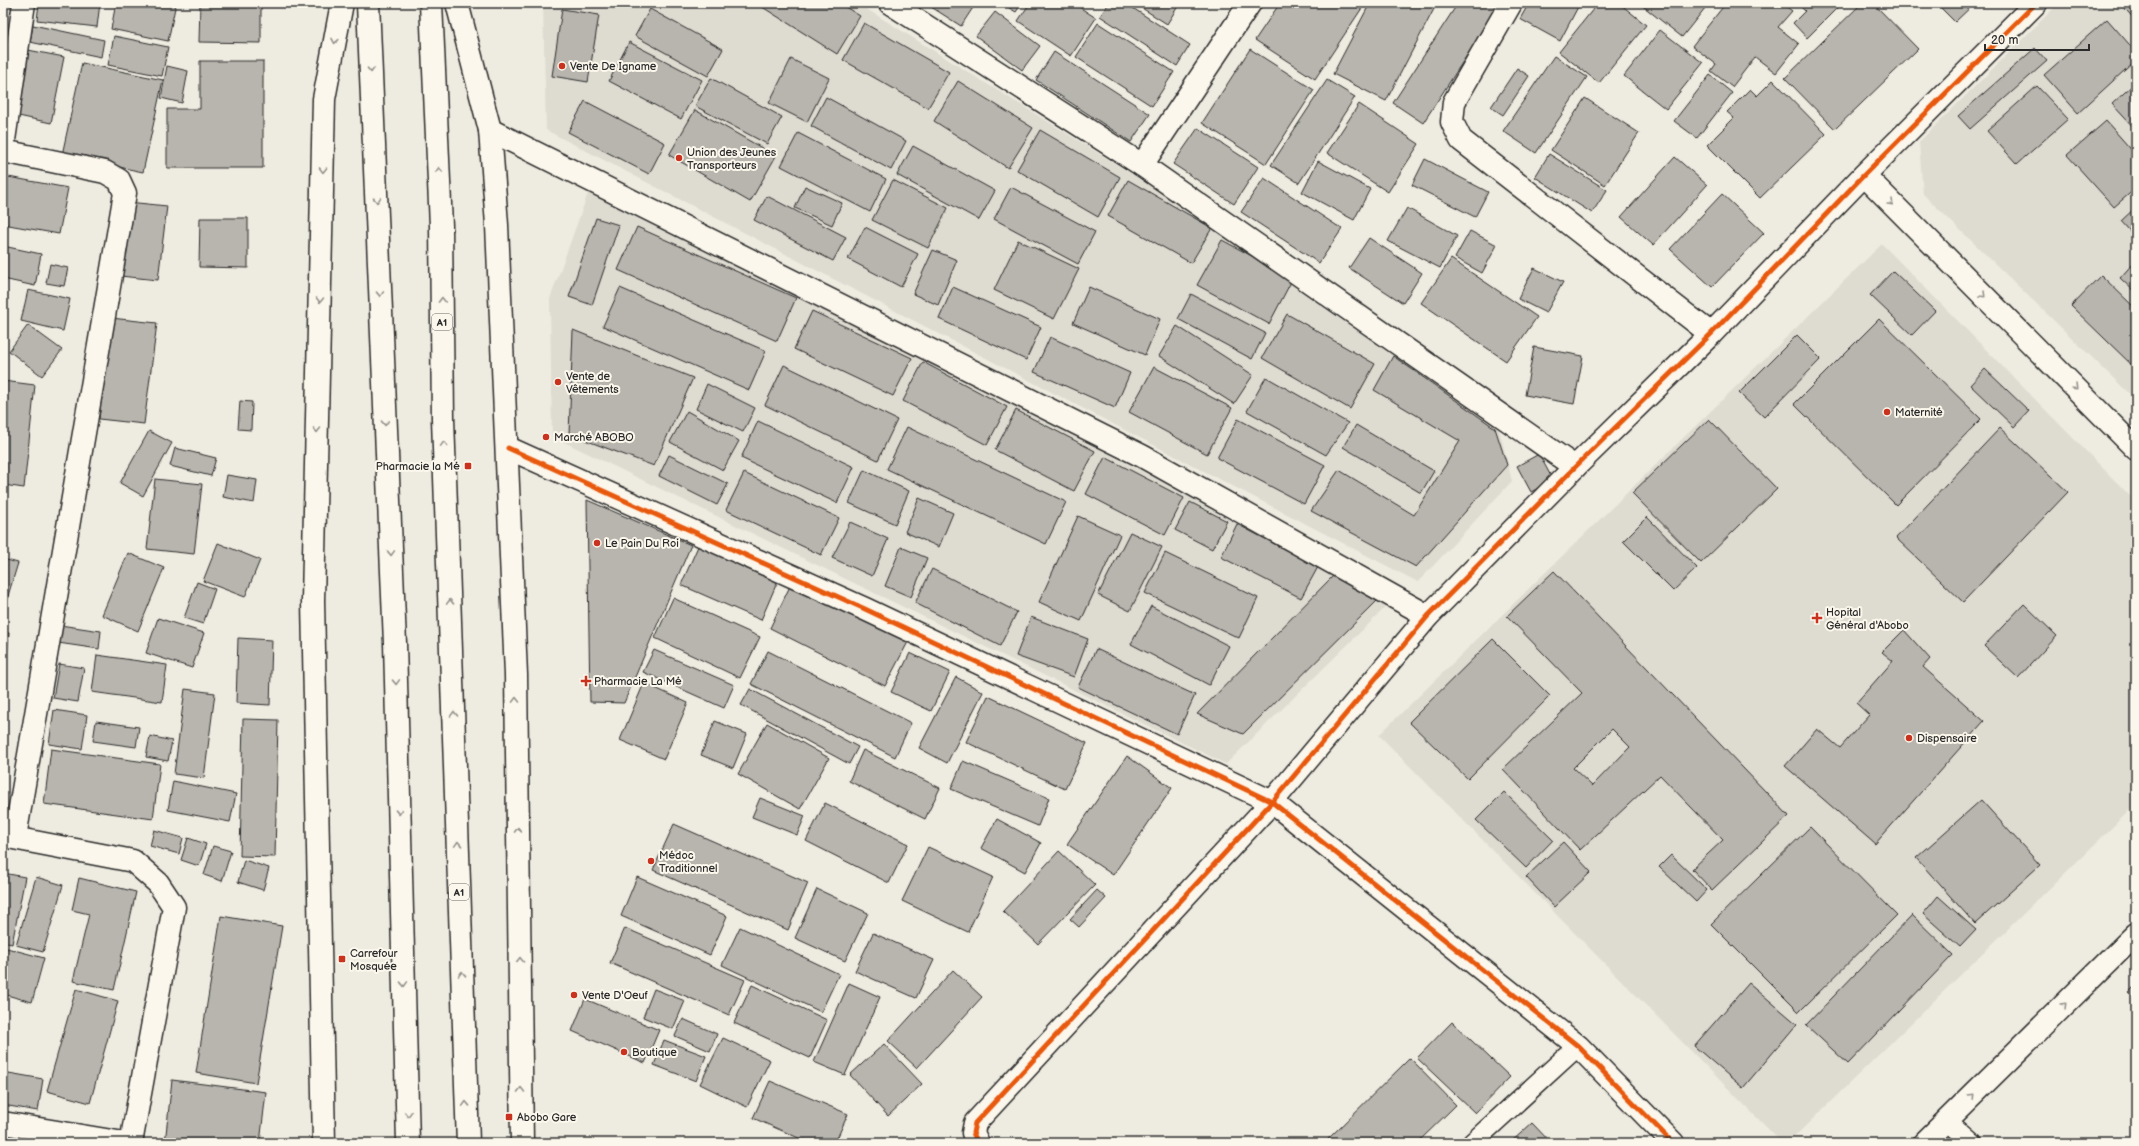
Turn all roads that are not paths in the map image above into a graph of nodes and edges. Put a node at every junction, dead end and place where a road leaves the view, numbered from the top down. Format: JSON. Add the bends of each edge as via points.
{"nodes":[{"id":1,"x":24,"y":3,"type":"edge"},
{"id":2,"x":342,"y":3,"type":"edge"},
{"id":3,"x":368,"y":3,"type":"edge"},
{"id":4,"x":431,"y":3,"type":"edge"},
{"id":5,"x":457,"y":3,"type":"edge"},
{"id":6,"x":890,"y":3,"type":"edge"},
{"id":7,"x":1250,"y":3,"type":"edge"},
{"id":8,"x":1511,"y":3,"type":"edge"},
{"id":9,"x":2036,"y":3,"type":"edge"},
{"id":10,"x":490,"y":130,"type":"junction"},
{"id":11,"x":3,"y":147,"type":"edge"},
{"id":12,"x":3,"y":151,"type":"edge"},
{"id":13,"x":1142,"y":165,"type":"junction"},
{"id":14,"x":1864,"y":175,"type":"junction"},
{"id":15,"x":1711,"y":334,"type":"junction"},
{"id":16,"x":508,"y":448,"type":"junction"},
{"id":17,"x":2136,"y":449,"type":"edge"},
{"id":18,"x":1575,"y":467,"type":"junction"},
{"id":19,"x":1428,"y":616,"type":"junction"},
{"id":20,"x":1272,"y":802,"type":"junction"},
{"id":21,"x":9,"y":836,"type":"edge"},
{"id":22,"x":2136,"y":934,"type":"edge"},
{"id":23,"x":1578,"y":1046,"type":"junction"},
{"id":24,"x":1947,"y":1121,"type":"junction"},
{"id":25,"x":3,"y":1123,"type":"edge"},
{"id":26,"x":124,"y":1143,"type":"edge"},
{"id":27,"x":131,"y":1143,"type":"edge"},
{"id":28,"x":324,"y":1143,"type":"edge"},
{"id":29,"x":408,"y":1143,"type":"edge"},
{"id":30,"x":468,"y":1143,"type":"edge"},
{"id":31,"x":522,"y":1143,"type":"edge"},
{"id":32,"x":978,"y":1143,"type":"edge"},
{"id":33,"x":1472,"y":1143,"type":"edge"},
{"id":34,"x":1673,"y":1143,"type":"edge"},
{"id":35,"x":1924,"y":1143,"type":"edge"},
{"id":36,"x":1972,"y":1143,"type":"edge"}],
"edges":[{"from":1,"to":11,"type":"street"},
{"from":2,"to":28,"type":"street","one_way":true,"via":[[324,99],[313,601]]},
{"from":3,"to":29,"type":"street","one_way":true,"via":[[395,651]]},
{"from":30,"to":4,"type":"street","number":"A1","one_way":true,"via":[[443,419],[441,226]]},
{"from":5,"to":10,"type":"street"},
{"from":6,"to":13,"type":"street"},
{"from":7,"to":13,"type":"street"},
{"from":8,"to":15,"type":"street","via":[[1454,102],[1452,122],[1461,140]]},
{"from":9,"to":14,"type":"street"},
{"from":10,"to":16,"type":"street"},
{"from":10,"to":19,"type":"street","via":[[1142,456]]},
{"from":12,"to":21,"type":"street","via":[[105,172],[119,180],[125,193]]},
{"from":13,"to":18,"type":"street"},
{"from":14,"to":15,"type":"street"},
{"from":14,"to":17,"type":"street","one_way":true},
{"from":15,"to":18,"type":"street"},
{"from":16,"to":20,"type":"street","via":[[864,609]]},
{"from":31,"to":16,"type":"street","one_way":true,"via":[[516,675]]},
{"from":18,"to":19,"type":"street"},
{"from":19,"to":20,"type":"street"},
{"from":20,"to":23,"type":"street"},
{"from":20,"to":32,"type":"street","via":[[975,1123],[973,1133]]},
{"from":21,"to":27,"type":"street","via":[[133,861],[158,882],[174,906]]},
{"from":24,"to":22,"type":"street","one_way":true},
{"from":23,"to":33,"type":"lane"},
{"from":23,"to":34,"type":"street"},
{"from":24,"to":35,"type":"street"},
{"from":24,"to":36,"type":"lane"},
{"from":25,"to":26,"type":"street"}]}
